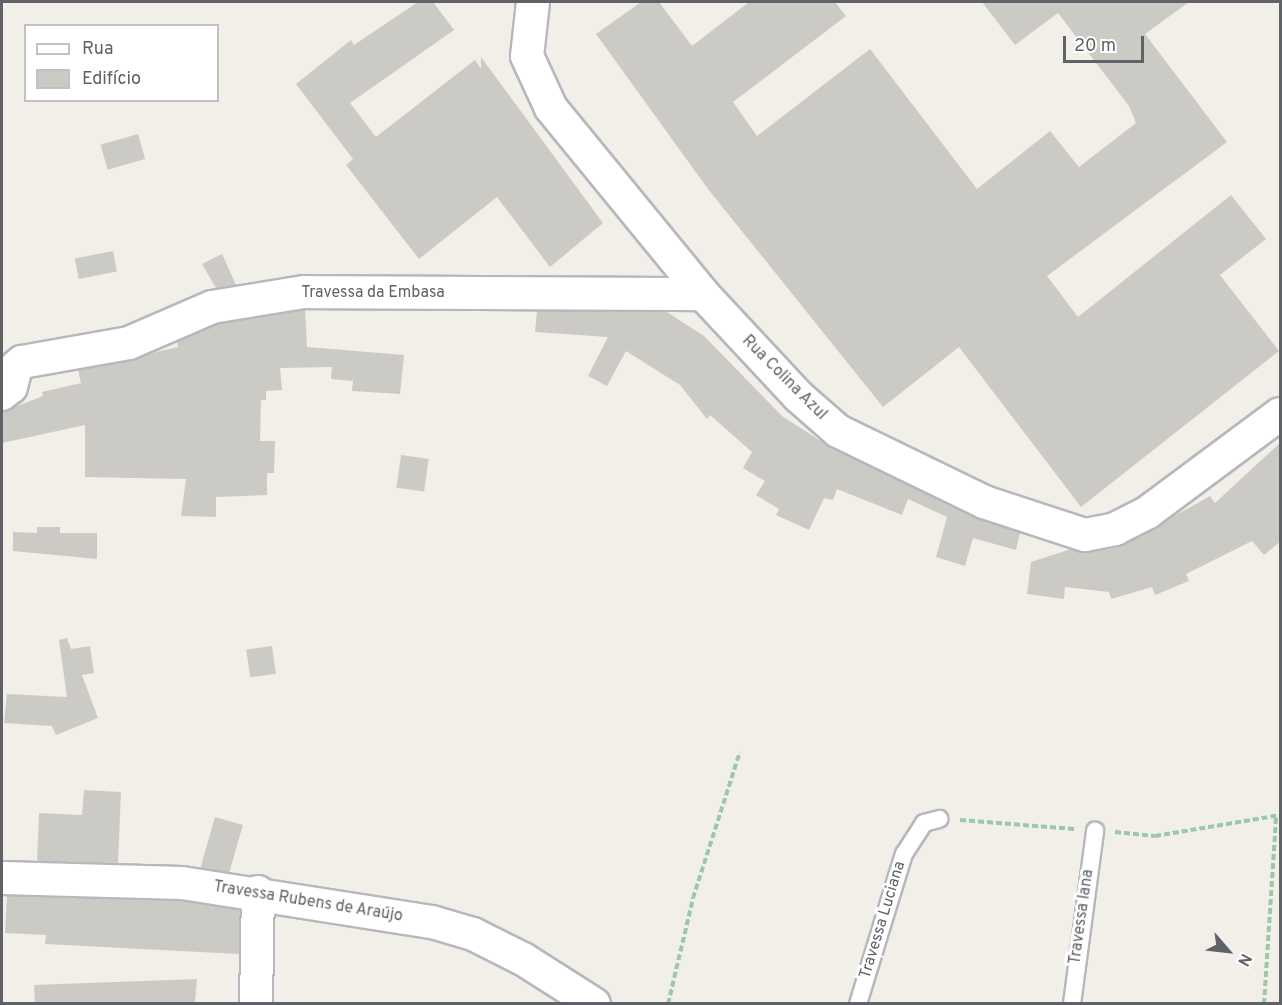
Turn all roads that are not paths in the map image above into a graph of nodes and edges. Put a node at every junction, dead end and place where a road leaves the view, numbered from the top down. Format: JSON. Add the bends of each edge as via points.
{"nodes":[{"id":1,"x":533,"y":2,"type":"edge"},
{"id":2,"x":703,"y":294,"type":"junction"},
{"id":3,"x":2,"y":394,"type":"edge"},
{"id":4,"x":1281,"y":414,"type":"edge"},
{"id":5,"x":939,"y":819,"type":"road end"},
{"id":6,"x":1095,"y":831,"type":"road end"},
{"id":7,"x":2,"y":878,"type":"edge"},
{"id":8,"x":258,"y":892,"type":"junction"},
{"id":9,"x":256,"y":1004,"type":"edge"},
{"id":10,"x":594,"y":1004,"type":"edge"},
{"id":11,"x":858,"y":1004,"type":"edge"},
{"id":12,"x":1072,"y":1004,"type":"edge"}],
"edges":[{"from":1,"to":2,"type":"street","name":"Rua Colina Azul","via":[[527,56],[551,108]]},
{"from":2,"to":3,"type":"street","name":"Travessa da Embasa","via":[[304,292],[213,307],[129,343],[22,362],[16,367],[11,387]]},
{"from":2,"to":4,"type":"street","name":"Rua Colina Azul","via":[[798,396],[838,431],[984,502],[1065,531],[1085,535],[1115,529],[1148,512]]},
{"from":5,"to":11,"type":"lane","name":"Travessa Luciana","via":[[924,823],[904,854]]},
{"from":6,"to":12,"type":"lane","name":"Travessa Iana"},
{"from":7,"to":8,"type":"street","name":"Travessa Rubens de Araújo","via":[[105,878]]},
{"from":8,"to":9,"type":"street"},
{"from":8,"to":10,"type":"street","name":"Travessa Rubens de Araújo","via":[[371,910],[474,934]]}]}
